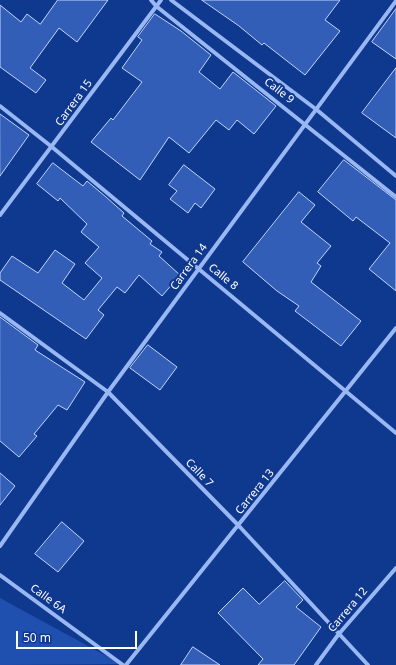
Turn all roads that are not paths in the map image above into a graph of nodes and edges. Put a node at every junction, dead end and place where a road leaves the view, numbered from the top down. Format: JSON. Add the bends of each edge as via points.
{"nodes":[{"id":1,"x":151,"y":0,"type":"edge"},
{"id":2,"x":160,"y":0,"type":"edge"},
{"id":3,"x":171,"y":0,"type":"edge"},
{"id":4,"x":396,"y":1,"type":"edge"},
{"id":5,"x":156,"y":6,"type":"junction"},
{"id":6,"x":0,"y":106,"type":"edge"},
{"id":7,"x":317,"y":110,"type":"junction"},
{"id":8,"x":306,"y":124,"type":"junction"},
{"id":9,"x":52,"y":147,"type":"junction"},
{"id":10,"x":396,"y":176,"type":"edge"},
{"id":11,"x":396,"y":197,"type":"edge"},
{"id":12,"x":0,"y":215,"type":"edge"},
{"id":13,"x":198,"y":269,"type":"junction"},
{"id":14,"x":0,"y":313,"type":"edge"},
{"id":15,"x":396,"y":328,"type":"edge"},
{"id":16,"x":347,"y":391,"type":"junction"},
{"id":17,"x":108,"y":392,"type":"junction"},
{"id":18,"x":396,"y":433,"type":"edge"},
{"id":19,"x":239,"y":526,"type":"junction"},
{"id":20,"x":0,"y":546,"type":"edge"},
{"id":21,"x":396,"y":568,"type":"edge"},
{"id":22,"x":0,"y":575,"type":"edge"},
{"id":23,"x":338,"y":635,"type":"junction"},
{"id":24,"x":125,"y":665,"type":"edge"},
{"id":25,"x":316,"y":665,"type":"edge"},
{"id":26,"x":368,"y":665,"type":"edge"}],
"edges":[{"from":1,"to":5,"type":"street","name":"Calle 9"},
{"from":2,"to":5,"type":"street","name":"Carrera 15"},
{"from":3,"to":7,"type":"street","name":"Calle 9"},
{"from":4,"to":7,"type":"street","name":"Carrera 14"},
{"from":5,"to":8,"type":"street","name":"Calle 9"},
{"from":5,"to":9,"type":"street","name":"Carrera 15"},
{"from":6,"to":9,"type":"street","name":"Calle 8"},
{"from":7,"to":8,"type":"street","name":"Carrera 14"},
{"from":7,"to":10,"type":"street","name":"Calle 9"},
{"from":8,"to":11,"type":"street","name":"Calle 9"},
{"from":8,"to":13,"type":"street","name":"Carrera 14"},
{"from":9,"to":12,"type":"street","name":"Carrera 15"},
{"from":9,"to":13,"type":"street","name":"Calle 8"},
{"from":13,"to":16,"type":"street","name":"Calle 8"},
{"from":13,"to":17,"type":"street","name":"Carrera 14"},
{"from":14,"to":17,"type":"street","name":"Calle 7"},
{"from":15,"to":16,"type":"street","name":"Carrera 13"},
{"from":16,"to":18,"type":"street","name":"Calle 8"},
{"from":16,"to":19,"type":"street","name":"Carrera 13"},
{"from":17,"to":19,"type":"street","name":"Calle 7"},
{"from":17,"to":20,"type":"street","name":"Carrera 14"},
{"from":19,"to":23,"type":"street","name":"Calle 7"},
{"from":19,"to":24,"type":"street","name":"Carrera 13"},
{"from":21,"to":23,"type":"street","name":"Carrera 12"},
{"from":22,"to":24,"type":"street","name":"Calle 6A"},
{"from":23,"to":25,"type":"street","name":"Carrera 12"},
{"from":23,"to":26,"type":"street","name":"Calle 7"}]}
